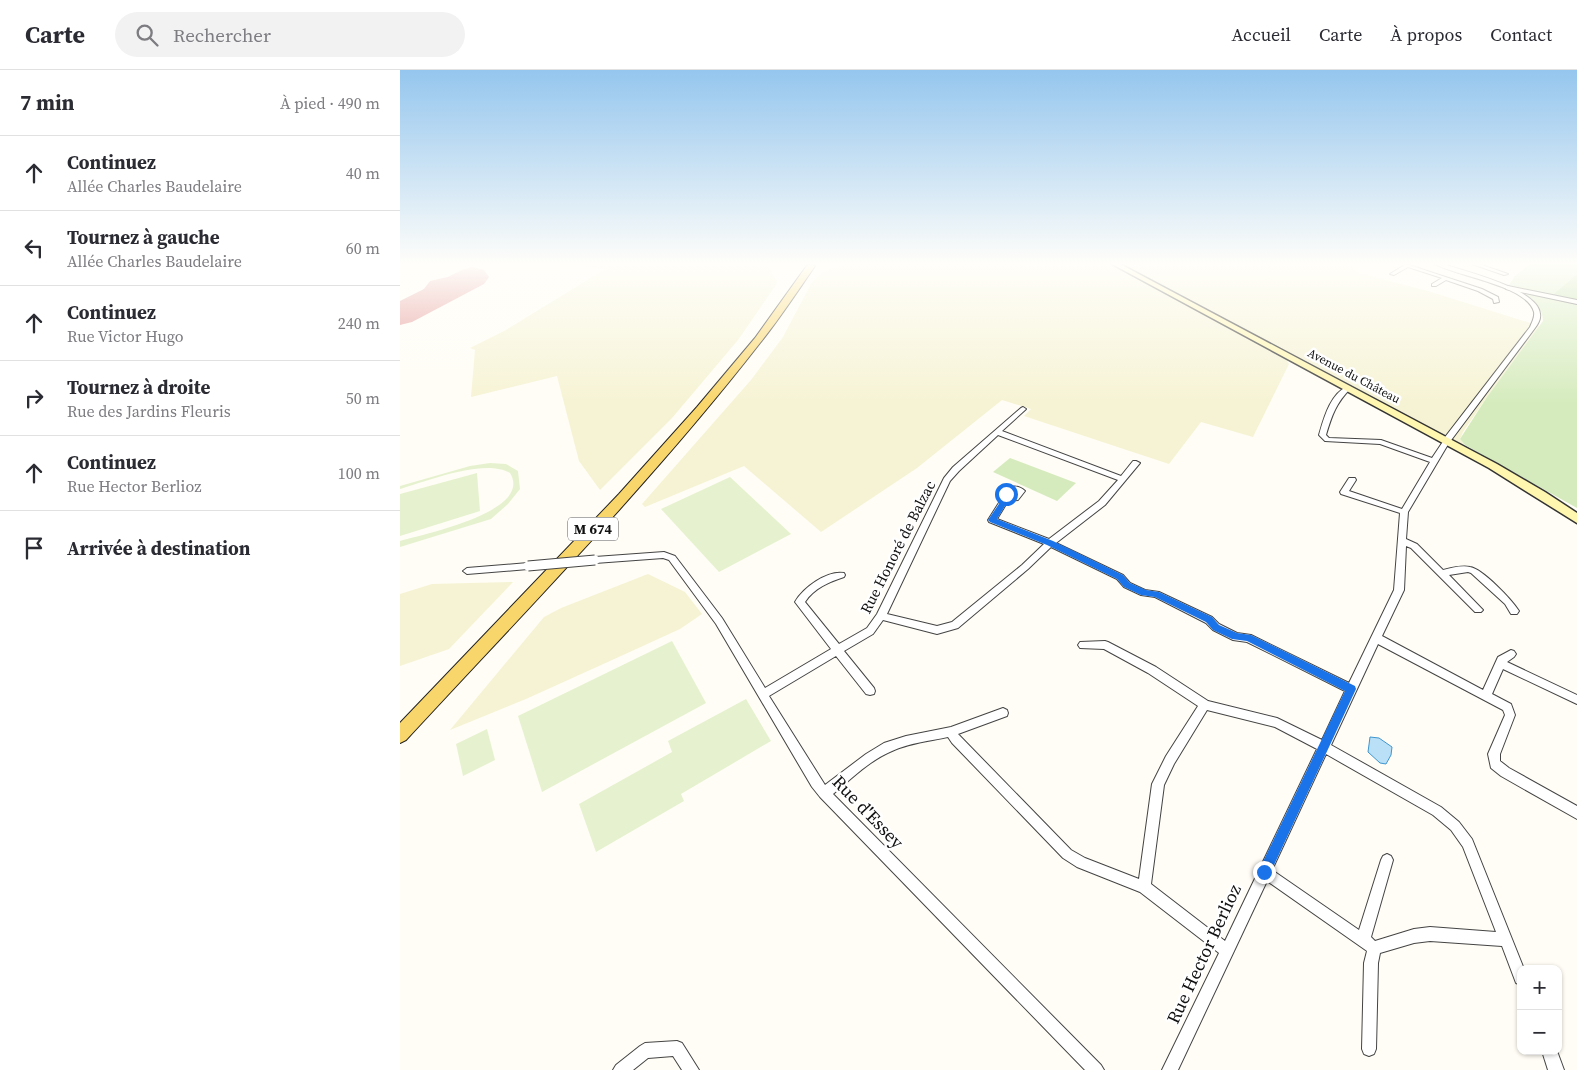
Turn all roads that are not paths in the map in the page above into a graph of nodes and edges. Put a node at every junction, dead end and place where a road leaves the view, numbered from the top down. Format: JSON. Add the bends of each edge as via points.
{"nodes":[{"id":1,"x":777,"y":311,"type":"edge"},
{"id":2,"x":778,"y":311,"type":"edge"},
{"id":3,"x":1203,"y":311,"type":"edge"},
{"id":4,"x":1536,"y":311,"type":"edge"},
{"id":5,"x":775,"y":315,"type":"junction"},
{"id":6,"x":1348,"y":388,"type":"junction"},
{"id":7,"x":1024,"y":409,"type":"dead end"},
{"id":8,"x":997,"y":432,"type":"junction"},
{"id":9,"x":1446,"y":441,"type":"junction"},
{"id":10,"x":1434,"y":461,"type":"junction"},
{"id":11,"x":1136,"y":463,"type":"dead end"},
{"id":12,"x":1124,"y":479,"type":"junction"},
{"id":13,"x":1352,"y":480,"type":"dead end"},
{"id":14,"x":1006,"y":498,"type":"dead end"},
{"id":15,"x":1404,"y":512,"type":"junction"},
{"id":16,"x":1577,"y":519,"type":"edge"},
{"id":17,"x":1402,"y":540,"type":"junction"},
{"id":18,"x":1050,"y":543,"type":"junction"},
{"id":19,"x":595,"y":560,"type":"joint"},
{"id":20,"x":528,"y":566,"type":"joint"},
{"id":21,"x":467,"y":571,"type":"dead end"},
{"id":22,"x":1442,"y":573,"type":"junction"},
{"id":23,"x":840,"y":575,"type":"dead end"},
{"id":24,"x":1478,"y":610,"type":"dead end"},
{"id":25,"x":1514,"y":611,"type":"dead end"},
{"id":26,"x":881,"y":616,"type":"junction"},
{"id":27,"x":1376,"y":638,"type":"junction"},
{"id":28,"x":1083,"y":645,"type":"dead end"},
{"id":29,"x":837,"y":651,"type":"junction"},
{"id":30,"x":1511,"y":654,"type":"dead end"},
{"id":31,"x":1500,"y":663,"type":"junction"},
{"id":32,"x":1351,"y":689,"type":"junction"},
{"id":33,"x":870,"y":692,"type":"dead end"},
{"id":34,"x":763,"y":694,"type":"junction"},
{"id":35,"x":1486,"y":696,"type":"junction"},
{"id":36,"x":1577,"y":700,"type":"edge"},
{"id":37,"x":1205,"y":705,"type":"junction"},
{"id":38,"x":1003,"y":713,"type":"dead end"},
{"id":39,"x":951,"y":732,"type":"junction"},
{"id":40,"x":400,"y":734,"type":"edge"},
{"id":41,"x":1324,"y":747,"type":"junction"},
{"id":42,"x":824,"y":793,"type":"junction"},
{"id":43,"x":1577,"y":812,"type":"edge"},
{"id":44,"x":1387,"y":860,"type":"dead end"},
{"id":45,"x":1264,"y":872,"type":"junction"},
{"id":46,"x":1144,"y":887,"type":"junction"},
{"id":47,"x":1506,"y":940,"type":"junction"},
{"id":48,"x":1368,"y":944,"type":"junction"},
{"id":49,"x":1227,"y":951,"type":"junction"},
{"id":50,"x":1517,"y":968,"type":"edge"},
{"id":51,"x":1369,"y":1049,"type":"dead end"},
{"id":52,"x":1550,"y":1055,"type":"edge"},
{"id":53,"x":621,"y":1070,"type":"edge"},
{"id":54,"x":691,"y":1070,"type":"edge"},
{"id":55,"x":1096,"y":1070,"type":"edge"},
{"id":56,"x":1170,"y":1070,"type":"edge"},
{"id":57,"x":1556,"y":1070,"type":"edge"}],
"edges":[{"from":1,"to":5,"type":"main road","number":"M 674"},
{"from":2,"to":5,"type":"main road","number":"M 674"},
{"from":3,"to":6,"type":"main road","name":"Avenue du Château"},
{"from":4,"to":9,"type":"street","via":[[1536,323]]},
{"from":5,"to":40,"type":"main road","number":"M 674","via":[[745,358],[658,457]]},
{"from":6,"to":9,"type":"main road","name":"Avenue du Château"},
{"from":6,"to":10,"type":"street","via":[[1341,392],[1329,415],[1322,435],[1327,440],[1381,442]]},
{"from":7,"to":8,"type":"street"},
{"from":8,"to":12,"type":"street"},
{"from":8,"to":26,"type":"street","name":"Rue Honoré de Balzac","via":[[947,480]]},
{"from":9,"to":10,"type":"street"},
{"from":9,"to":16,"type":"main road","name":"Avenue du Château","via":[[1520,481]]},
{"from":10,"to":15,"type":"street"},
{"from":11,"to":12,"type":"street"},
{"from":12,"to":18,"type":"street","via":[[1102,503]]},
{"from":13,"to":15,"type":"street","via":[[1344,492]]},
{"from":14,"to":18,"type":"street","via":[[992,520]]},
{"from":15,"to":17,"type":"street"},
{"from":17,"to":22,"type":"street","via":[[1414,546]]},
{"from":17,"to":27,"type":"street","via":[[1399,590]]},
{"from":18,"to":26,"type":"street","via":[[955,625],[936,630]]},
{"from":18,"to":32,"type":"street","via":[[1120,577],[1127,585],[1144,593],[1156,594],[1236,637],[1248,638]]},
{"from":19,"to":20,"type":"street","bridge":true},
{"from":19,"to":34,"type":"street","name":"Rue d'Essey","via":[[664,555],[672,558],[719,621]]},
{"from":20,"to":21,"type":"street"},
{"from":22,"to":24,"type":"street"},
{"from":22,"to":25,"type":"street","via":[[1474,571]]},
{"from":23,"to":29,"type":"street","via":[[804,594],[800,602]]},
{"from":26,"to":29,"type":"street","name":"Rue Honoré de Balzac","via":[[870,631]]},
{"from":27,"to":32,"type":"street"},
{"from":27,"to":35,"type":"street"},
{"from":28,"to":37,"type":"street","via":[[1106,645]]},
{"from":29,"to":33,"type":"street"},
{"from":29,"to":34,"type":"street","name":"Rue Honoré de Balzac"},
{"from":30,"to":31,"type":"street"},
{"from":31,"to":35,"type":"street"},
{"from":31,"to":36,"type":"street"},
{"from":32,"to":41,"type":"street"},
{"from":34,"to":42,"type":"street","name":"Rue d'Essey"},
{"from":35,"to":43,"type":"street","via":[[1510,712],[1494,754],[1496,764]]},
{"from":37,"to":41,"type":"street","via":[[1277,723]]},
{"from":37,"to":46,"type":"street","via":[[1158,784]]},
{"from":38,"to":39,"type":"street"},
{"from":39,"to":42,"type":"street","via":[[888,747]]},
{"from":39,"to":46,"type":"street","via":[[1067,854],[1081,864]]},
{"from":41,"to":45,"type":"street","name":"Rue Hector Berlioz"},
{"from":41,"to":47,"type":"street","via":[[1437,811],[1456,826],[1468,843]]},
{"from":42,"to":55,"type":"street","name":"Rue d'Essey"},
{"from":44,"to":48,"type":"street"},
{"from":45,"to":48,"type":"street"},
{"from":45,"to":49,"type":"street","name":"Rue Hector Berlioz"},
{"from":46,"to":49,"type":"street"},
{"from":47,"to":48,"type":"street","via":[[1430,934]]},
{"from":47,"to":50,"type":"street"},
{"from":48,"to":51,"type":"street","via":[[1372,963]]},
{"from":49,"to":56,"type":"street","name":"Rue Hector Berlioz"},
{"from":52,"to":57,"type":"street"},
{"from":53,"to":54,"type":"street","via":[[646,1052],[677,1048]]}]}
